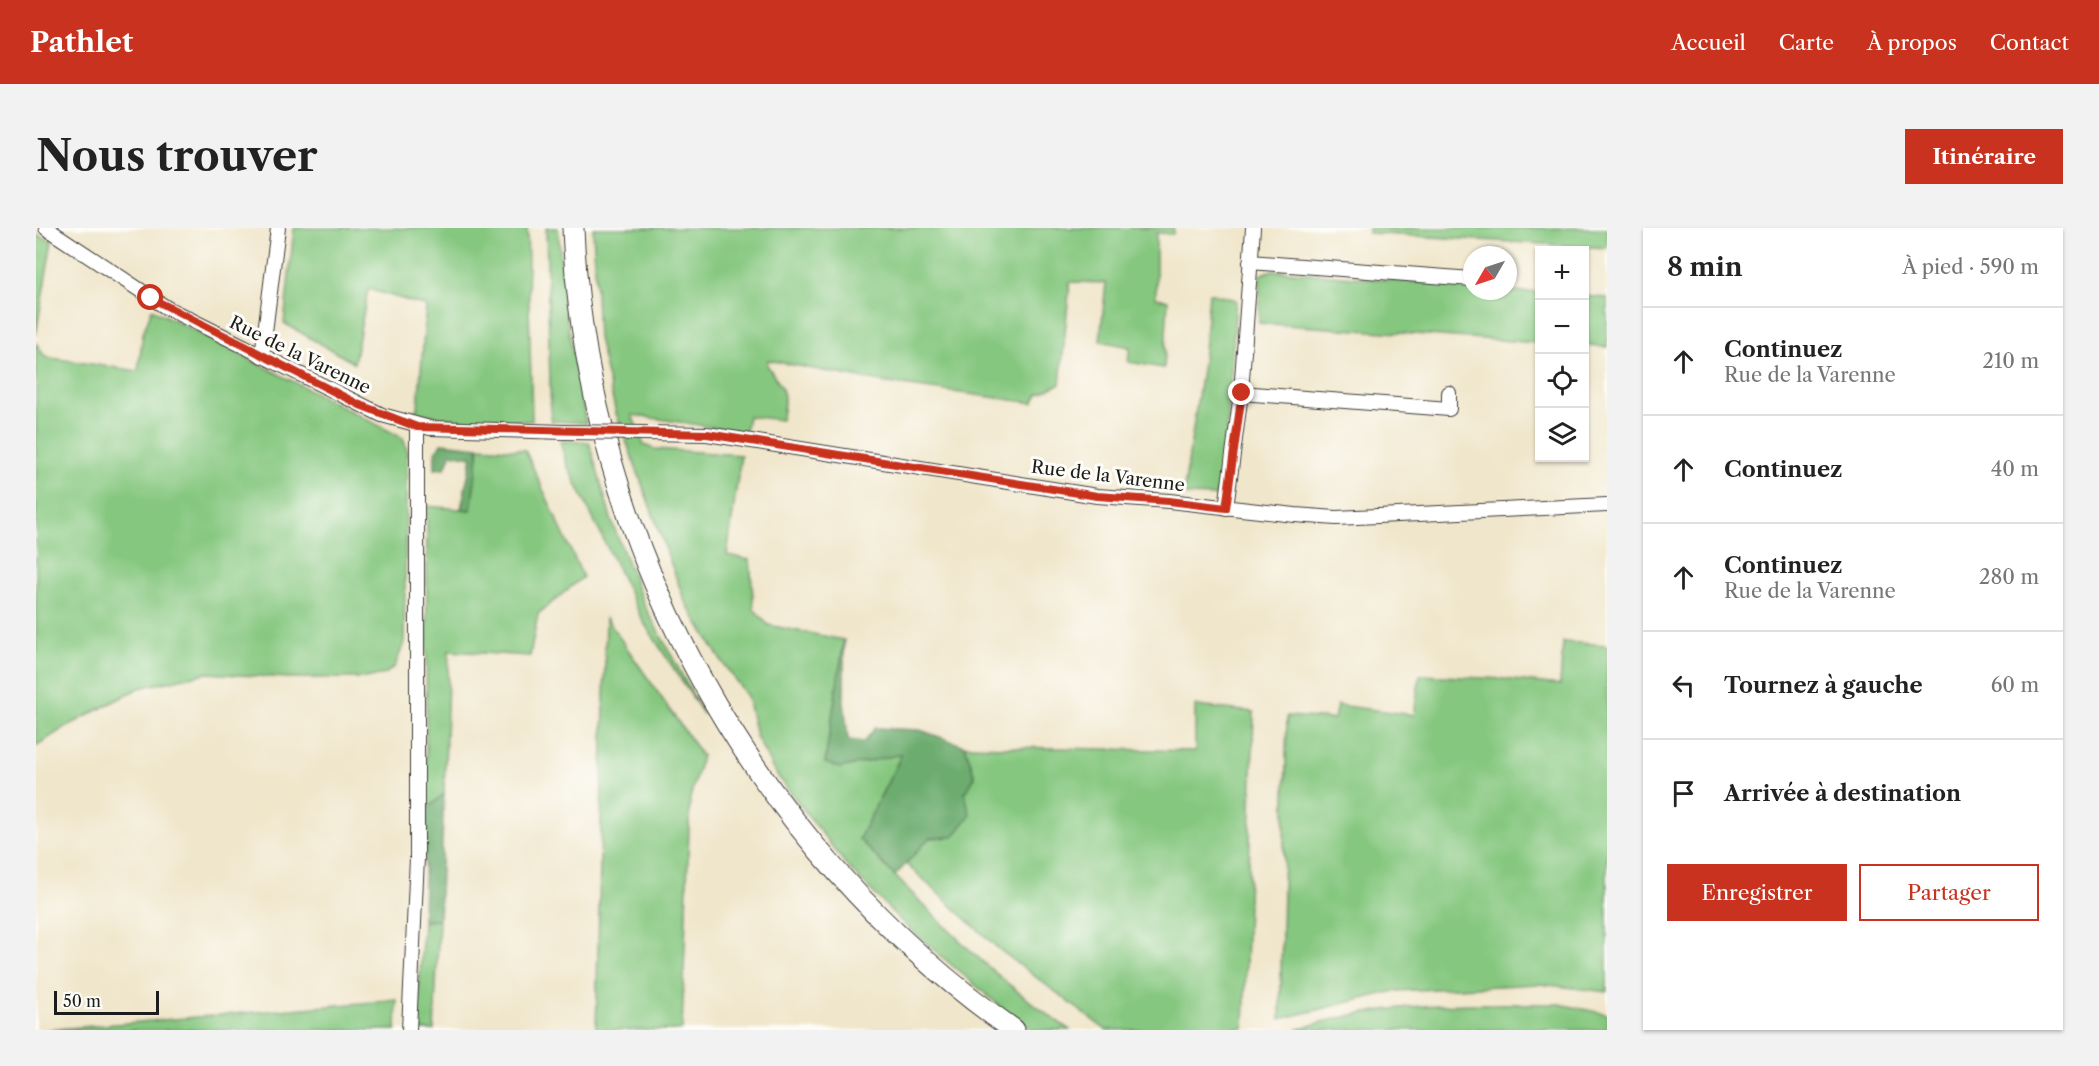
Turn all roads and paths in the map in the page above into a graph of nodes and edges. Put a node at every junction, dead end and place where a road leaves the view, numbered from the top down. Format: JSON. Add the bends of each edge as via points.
{"nodes":[{"id":1,"x":46,"y":228,"type":"edge"},
{"id":2,"x":278,"y":228,"type":"edge"},
{"id":3,"x":573,"y":228,"type":"edge"},
{"id":4,"x":1253,"y":228,"type":"edge"},
{"id":5,"x":1250,"y":262,"type":"junction"},
{"id":6,"x":1463,"y":278,"type":"edge"},
{"id":7,"x":262,"y":356,"type":"junction"},
{"id":8,"x":1242,"y":393,"type":"junction"},
{"id":9,"x":1449,"y":393,"type":"dead end"},
{"id":10,"x":417,"y":427,"type":"junction"},
{"id":11,"x":1607,"y":505,"type":"edge"},
{"id":12,"x":1226,"y":508,"type":"junction"},
{"id":13,"x":409,"y":1030,"type":"edge"},
{"id":14,"x":1014,"y":1030,"type":"edge"}],
"edges":[{"from":1,"to":7,"type":"street","name":"Rue de la Varenne","via":[[151,298]]},
{"from":2,"to":7,"type":"street"},
{"from":3,"to":14,"type":"main road","via":[[588,369],[620,490],[654,581],[700,676],[762,778],[810,840],[900,937]]},
{"from":4,"to":5,"type":"street"},
{"from":5,"to":6,"type":"street"},
{"from":5,"to":8,"type":"street"},
{"from":7,"to":10,"type":"street","name":"Rue de la Varenne","via":[[360,405]]},
{"from":8,"to":9,"type":"street","via":[[1449,409]]},
{"from":8,"to":12,"type":"street"},
{"from":10,"to":12,"type":"street","name":"Rue de la Varenne","bridge":true,"via":[[707,434],[1097,496]]},
{"from":10,"to":13,"type":"street","via":[[417,858]]},
{"from":11,"to":12,"type":"street","name":"Rue de la Varenne","via":[[1336,518]]}]}
